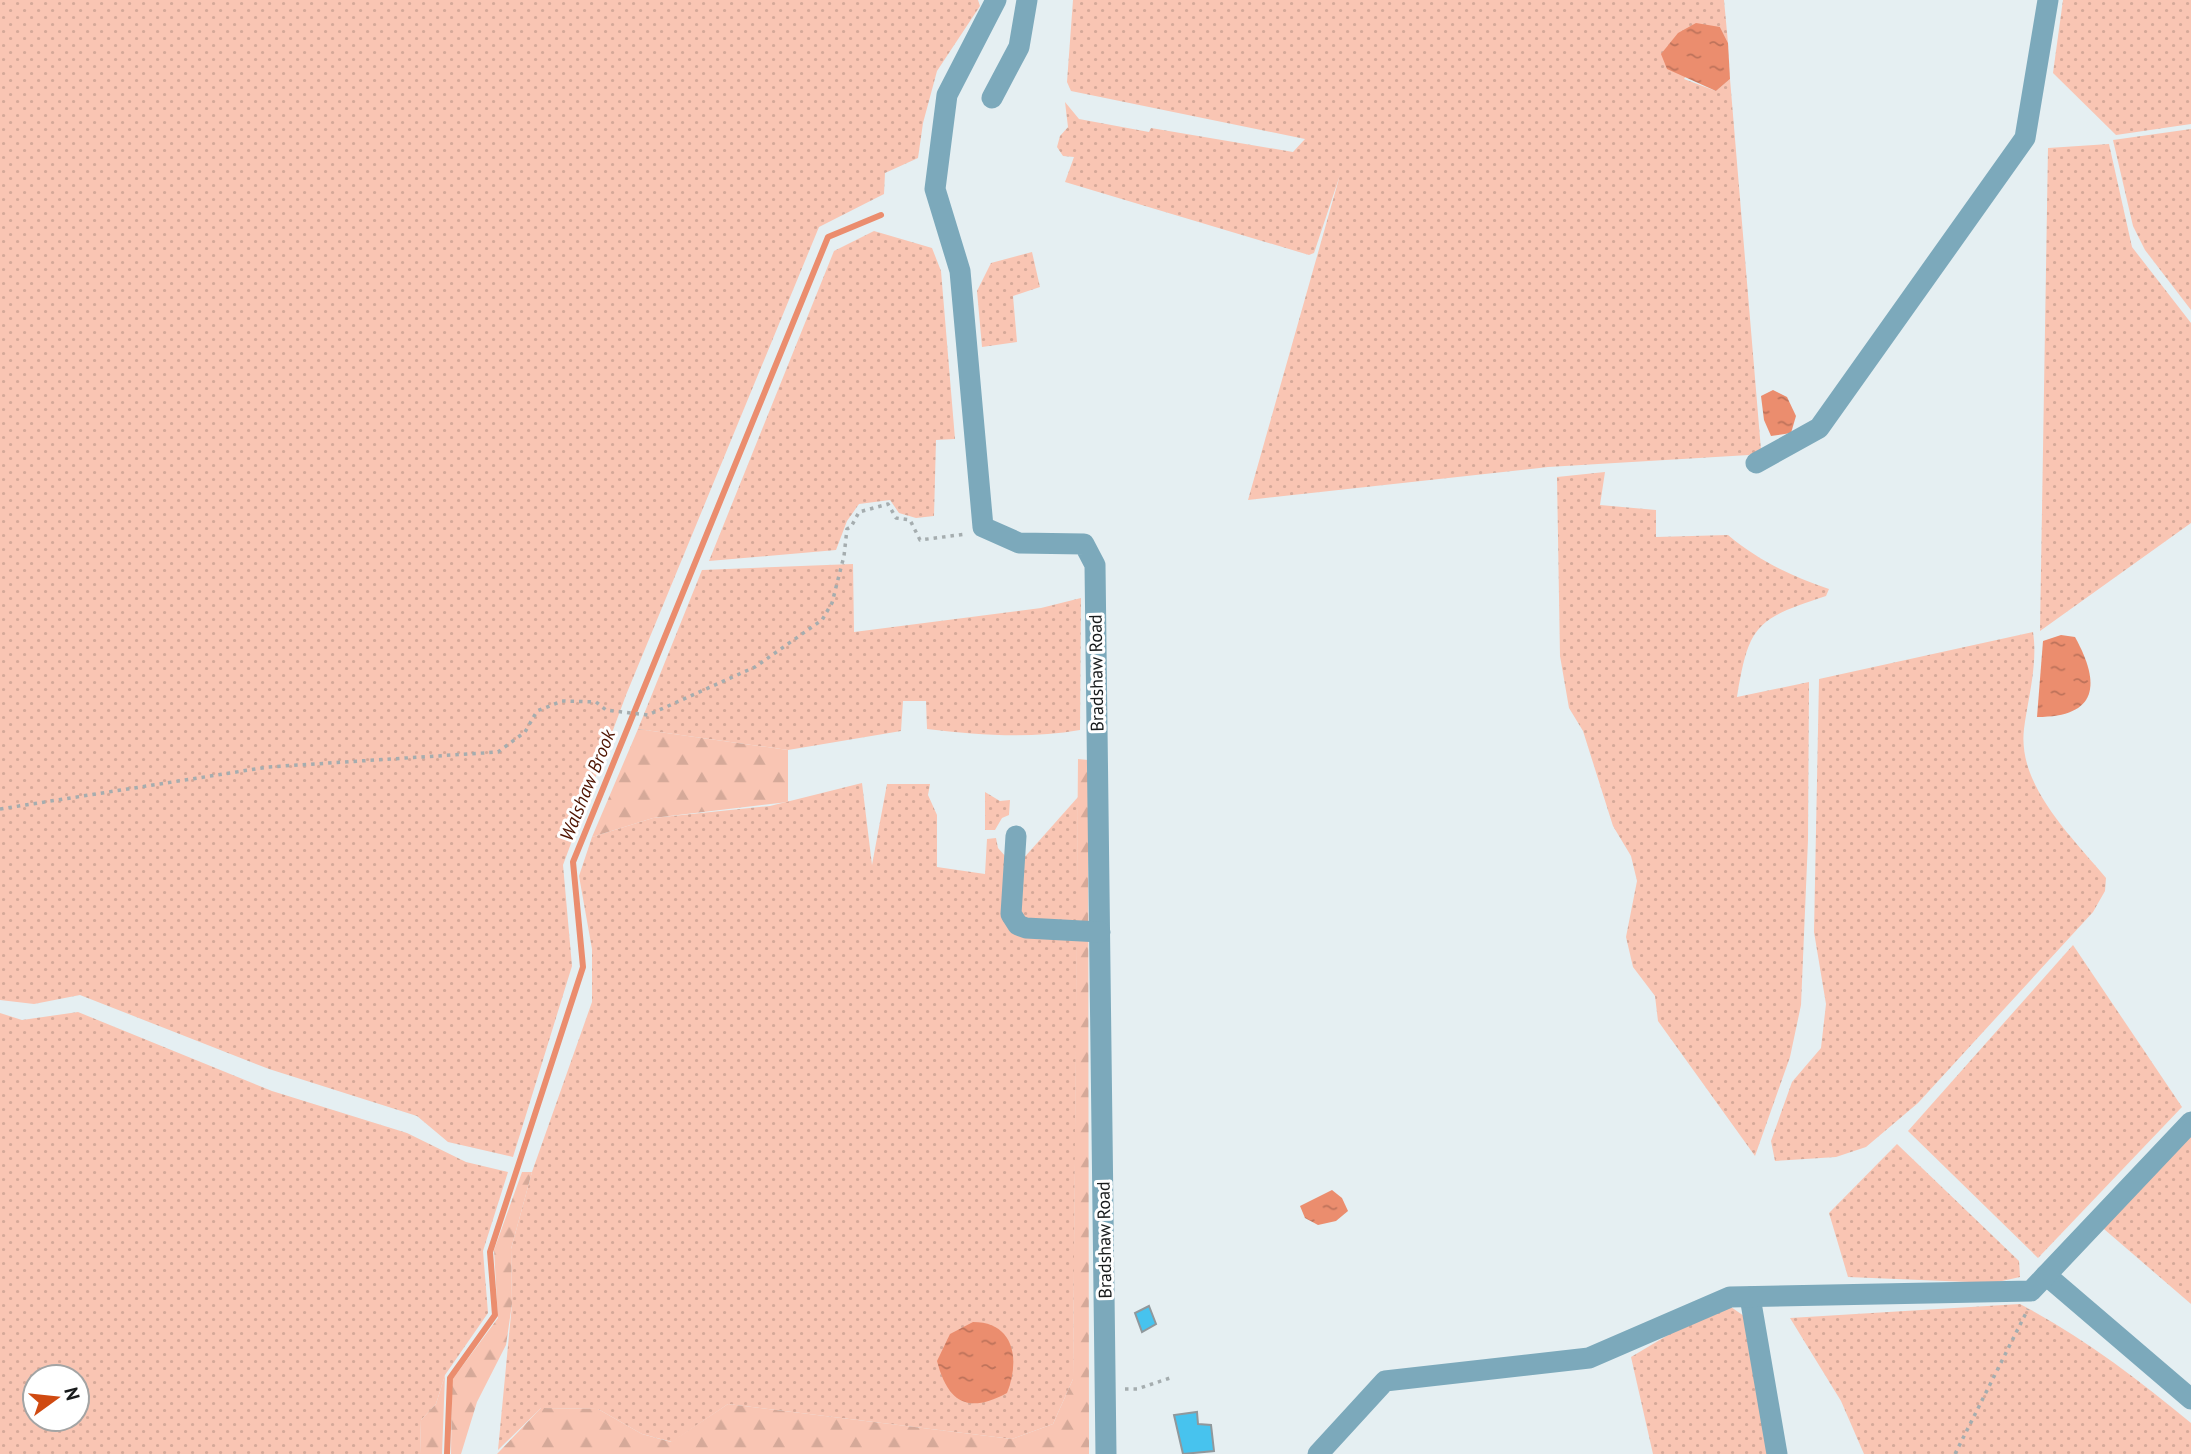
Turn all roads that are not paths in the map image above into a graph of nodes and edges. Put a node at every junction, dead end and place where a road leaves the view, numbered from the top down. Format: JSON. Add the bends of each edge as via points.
{"nodes":[{"id":1,"x":996,"y":0,"type":"edge"},
{"id":2,"x":1027,"y":0,"type":"edge"},
{"id":3,"x":2048,"y":0,"type":"edge"},
{"id":4,"x":992,"y":98,"type":"dead end"},
{"id":5,"x":1756,"y":463,"type":"dead end"},
{"id":6,"x":1016,"y":836,"type":"dead end"},
{"id":7,"x":1100,"y":932,"type":"junction"},
{"id":8,"x":2191,"y":1122,"type":"edge"},
{"id":9,"x":2046,"y":1275,"type":"junction"},
{"id":10,"x":1750,"y":1297,"type":"junction"},
{"id":11,"x":2191,"y":1399,"type":"edge"},
{"id":12,"x":1106,"y":1454,"type":"edge"},
{"id":13,"x":1318,"y":1454,"type":"edge"},
{"id":14,"x":1777,"y":1454,"type":"edge"}],
"edges":[{"from":1,"to":7,"type":"street","name":"Bradshaw Road","via":[[947,95],[935,189],[960,271],[983,527],[1019,543],[1084,544],[1095,565]]},
{"from":2,"to":4,"type":"street","via":[[1019,47]]},
{"from":3,"to":5,"type":"street","via":[[2025,138],[1819,428]]},
{"from":6,"to":7,"type":"street","via":[[1011,914],[1018,925]]},
{"from":7,"to":12,"type":"street","name":"Bradshaw Road"},
{"from":8,"to":9,"type":"street"},
{"from":9,"to":10,"type":"street","via":[[2031,1291]]},
{"from":9,"to":11,"type":"street"},
{"from":10,"to":13,"type":"street","via":[[1730,1297],[1589,1358],[1385,1381]]},
{"from":10,"to":14,"type":"street"}]}
